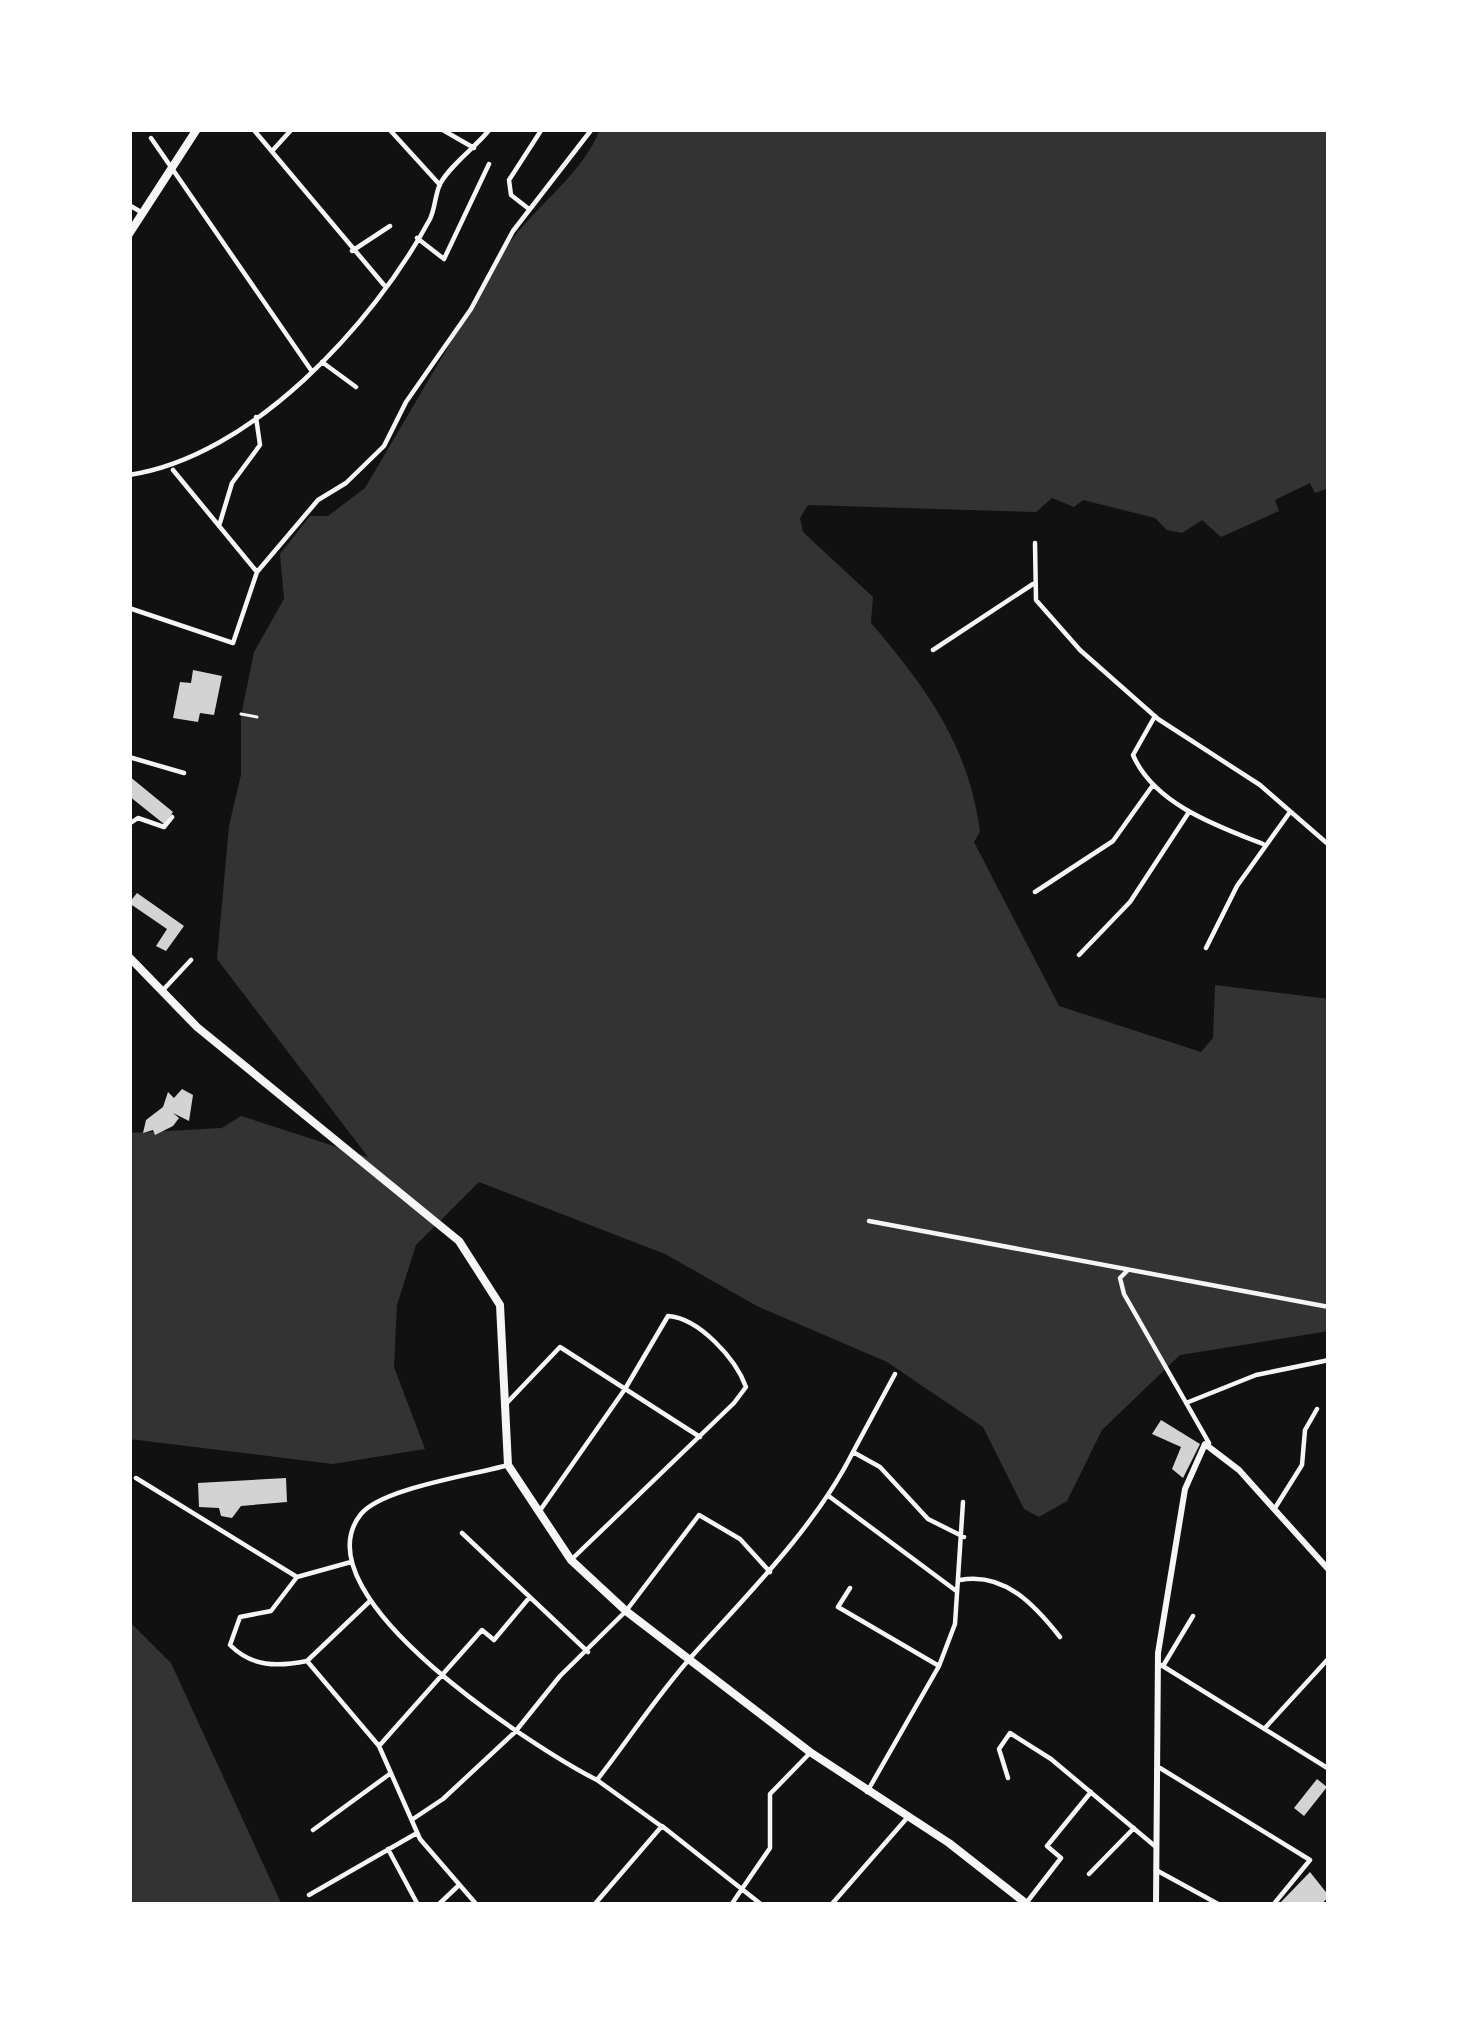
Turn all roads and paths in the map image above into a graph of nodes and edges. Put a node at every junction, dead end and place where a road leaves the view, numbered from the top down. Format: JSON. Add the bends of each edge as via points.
{"nodes":[{"id":1,"x":197,"y":129,"type":"edge"},
{"id":2,"x":253,"y":129,"type":"edge"},
{"id":3,"x":292,"y":129,"type":"edge"},
{"id":4,"x":388,"y":129,"type":"edge"},
{"id":5,"x":441,"y":129,"type":"edge"},
{"id":6,"x":542,"y":129,"type":"edge"},
{"id":7,"x":592,"y":129,"type":"edge"},
{"id":8,"x":485,"y":131,"type":"edge"},
{"id":9,"x":152,"y":138,"type":"dead end"},
{"id":10,"x":474,"y":148,"type":"junction"},
{"id":11,"x":272,"y":150,"type":"junction"},
{"id":12,"x":489,"y":164,"type":"dead end"},
{"id":13,"x":172,"y":167,"type":"junction"},
{"id":14,"x":440,"y":185,"type":"junction"},
{"id":15,"x":129,"y":205,"type":"edge"},
{"id":16,"x":529,"y":209,"type":"junction"},
{"id":17,"x":141,"y":212,"type":"junction"},
{"id":18,"x":390,"y":226,"type":"dead end"},
{"id":19,"x":129,"y":234,"type":"edge"},
{"id":20,"x":417,"y":238,"type":"junction"},
{"id":21,"x":352,"y":251,"type":"junction"},
{"id":22,"x":386,"y":287,"type":"junction"},
{"id":23,"x":322,"y":362,"type":"junction"},
{"id":24,"x":312,"y":371,"type":"junction"},
{"id":25,"x":356,"y":387,"type":"dead end"},
{"id":26,"x":256,"y":416,"type":"junction"},
{"id":27,"x":172,"y":469,"type":"junction"},
{"id":28,"x":129,"y":475,"type":"edge"},
{"id":29,"x":219,"y":526,"type":"junction"},
{"id":30,"x":1035,"y":543,"type":"dead end"},
{"id":31,"x":257,"y":572,"type":"junction"},
{"id":32,"x":1033,"y":584,"type":"junction"},
{"id":33,"x":129,"y":608,"type":"edge"},
{"id":34,"x":933,"y":650,"type":"dead end"},
{"id":35,"x":241,"y":714,"type":"dead end"},
{"id":36,"x":1155,"y":716,"type":"junction"},
{"id":37,"x":257,"y":718,"type":"dead end"},
{"id":38,"x":129,"y":757,"type":"edge"},
{"id":39,"x":184,"y":773,"type":"dead end"},
{"id":40,"x":1154,"y":784,"type":"junction"},
{"id":41,"x":1189,"y":812,"type":"junction"},
{"id":42,"x":1291,"y":812,"type":"junction"},
{"id":43,"x":172,"y":817,"type":"dead end"},
{"id":44,"x":129,"y":824,"type":"edge"},
{"id":45,"x":1263,"y":844,"type":"junction"},
{"id":46,"x":1329,"y":845,"type":"edge"},
{"id":47,"x":1036,"y":892,"type":"dead end"},
{"id":48,"x":1206,"y":948,"type":"dead end"},
{"id":49,"x":1078,"y":955,"type":"dead end"},
{"id":50,"x":129,"y":957,"type":"edge"},
{"id":51,"x":191,"y":960,"type":"dead end"},
{"id":52,"x":160,"y":993,"type":"junction"},
{"id":53,"x":869,"y":1221,"type":"dead end"},
{"id":54,"x":1127,"y":1271,"type":"junction"},
{"id":55,"x":1329,"y":1307,"type":"edge"},
{"id":56,"x":1329,"y":1360,"type":"edge"},
{"id":57,"x":895,"y":1374,"type":"dead end"},
{"id":58,"x":625,"y":1389,"type":"junction"},
{"id":59,"x":1184,"y":1403,"type":"junction"},
{"id":60,"x":503,"y":1407,"type":"junction"},
{"id":61,"x":1317,"y":1409,"type":"dead end"},
{"id":62,"x":700,"y":1437,"type":"junction"},
{"id":63,"x":1209,"y":1443,"type":"junction"},
{"id":64,"x":853,"y":1452,"type":"junction"},
{"id":65,"x":508,"y":1465,"type":"junction"},
{"id":66,"x":136,"y":1478,"type":"dead end"},
{"id":67,"x":828,"y":1496,"type":"junction"},
{"id":68,"x":964,"y":1502,"type":"dead end"},
{"id":69,"x":1275,"y":1508,"type":"junction"},
{"id":70,"x":539,"y":1511,"type":"junction"},
{"id":71,"x":462,"y":1533,"type":"dead end"},
{"id":72,"x":964,"y":1537,"type":"junction"},
{"id":73,"x":571,"y":1560,"type":"junction"},
{"id":74,"x":351,"y":1562,"type":"junction"},
{"id":75,"x":1329,"y":1570,"type":"edge"},
{"id":76,"x":770,"y":1572,"type":"junction"},
{"id":77,"x":297,"y":1577,"type":"junction"},
{"id":78,"x":960,"y":1580,"type":"junction"},
{"id":79,"x":850,"y":1588,"type":"dead end"},
{"id":80,"x":955,"y":1590,"type":"junction"},
{"id":81,"x":529,"y":1598,"type":"junction"},
{"id":82,"x":370,"y":1601,"type":"junction"},
{"id":83,"x":626,"y":1611,"type":"junction"},
{"id":84,"x":1193,"y":1616,"type":"dead end"},
{"id":85,"x":1060,"y":1637,"type":"dead end"},
{"id":86,"x":589,"y":1652,"type":"junction"},
{"id":87,"x":1329,"y":1658,"type":"edge"},
{"id":88,"x":689,"y":1660,"type":"junction"},
{"id":89,"x":307,"y":1661,"type":"junction"},
{"id":90,"x":1160,"y":1665,"type":"junction"},
{"id":91,"x":939,"y":1666,"type":"junction"},
{"id":92,"x":445,"y":1675,"type":"junction"},
{"id":93,"x":1265,"y":1727,"type":"junction"},
{"id":94,"x":515,"y":1732,"type":"junction"},
{"id":95,"x":379,"y":1747,"type":"junction"},
{"id":96,"x":810,"y":1752,"type":"junction"},
{"id":97,"x":1157,"y":1767,"type":"junction"},
{"id":98,"x":1329,"y":1769,"type":"edge"},
{"id":99,"x":394,"y":1772,"type":"junction"},
{"id":100,"x":1008,"y":1778,"type":"dead end"},
{"id":101,"x":597,"y":1780,"type":"junction"},
{"id":102,"x":867,"y":1792,"type":"junction"},
{"id":103,"x":1090,"y":1792,"type":"junction"},
{"id":104,"x":907,"y":1818,"type":"junction"},
{"id":105,"x":413,"y":1819,"type":"junction"},
{"id":106,"x":662,"y":1826,"type":"junction"},
{"id":107,"x":1134,"y":1828,"type":"junction"},
{"id":108,"x":314,"y":1830,"type":"dead end"},
{"id":109,"x":417,"y":1833,"type":"junction"},
{"id":110,"x":1156,"y":1846,"type":"junction"},
{"id":111,"x":388,"y":1849,"type":"junction"},
{"id":112,"x":1156,"y":1870,"type":"junction"},
{"id":113,"x":1089,"y":1874,"type":"dead end"},
{"id":114,"x":458,"y":1886,"type":"junction"},
{"id":115,"x":742,"y":1889,"type":"junction"},
{"id":116,"x":309,"y":1895,"type":"dead end"},
{"id":117,"x":1027,"y":1904,"type":"edge"},
{"id":118,"x":418,"y":1905,"type":"edge"},
{"id":119,"x":438,"y":1905,"type":"edge"},
{"id":120,"x":477,"y":1905,"type":"edge"},
{"id":121,"x":594,"y":1905,"type":"edge"},
{"id":122,"x":731,"y":1905,"type":"edge"},
{"id":123,"x":762,"y":1905,"type":"edge"},
{"id":124,"x":831,"y":1905,"type":"edge"},
{"id":125,"x":1156,"y":1905,"type":"edge"},
{"id":126,"x":1220,"y":1905,"type":"edge"},
{"id":127,"x":1273,"y":1905,"type":"edge"}],
"edges":[{"from":1,"to":13,"type":"main road"},
{"from":2,"to":11,"type":"street"},
{"from":3,"to":11,"type":"street"},
{"from":4,"to":14,"type":"street"},
{"from":5,"to":10,"type":"street"},
{"from":6,"to":16,"type":"street","via":[[509,180],[511,195]]},
{"from":7,"to":16,"type":"street"},
{"from":8,"to":10,"type":"street"},
{"from":9,"to":13,"type":"street"},
{"from":10,"to":14,"type":"street"},
{"from":11,"to":21,"type":"street"},
{"from":12,"to":20,"type":"street","via":[[444,259]]},
{"from":13,"to":17,"type":"main road"},
{"from":13,"to":24,"type":"street"},
{"from":14,"to":20,"type":"street"},
{"from":15,"to":17,"type":"street"},
{"from":16,"to":31,"type":"street","via":[[384,446],[318,500]]},
{"from":17,"to":19,"type":"main road"},
{"from":18,"to":21,"type":"street"},
{"from":20,"to":22,"type":"street"},
{"from":21,"to":22,"type":"street"},
{"from":22,"to":23,"type":"street"},
{"from":23,"to":24,"type":"street"},
{"from":23,"to":25,"type":"street"},
{"from":24,"to":26,"type":"street"},
{"from":26,"to":27,"type":"street"},
{"from":26,"to":29,"type":"street","via":[[260,445],[232,483]]},
{"from":27,"to":28,"type":"street"},
{"from":27,"to":29,"type":"street"},
{"from":29,"to":31,"type":"street"},
{"from":30,"to":32,"type":"street"},
{"from":31,"to":33,"type":"street","via":[[233,643]]},
{"from":32,"to":34,"type":"street"},
{"from":32,"to":36,"type":"street","via":[[1036,600],[1080,650]]},
{"from":35,"to":37,"type":"path"},
{"from":36,"to":40,"type":"street","via":[[1132,755]]},
{"from":36,"to":42,"type":"street"},
{"from":38,"to":39,"type":"street"},
{"from":40,"to":41,"type":"street"},
{"from":40,"to":47,"type":"street","via":[[1113,841]]},
{"from":41,"to":45,"type":"street"},
{"from":41,"to":49,"type":"street","via":[[1130,902]]},
{"from":42,"to":45,"type":"street"},
{"from":42,"to":46,"type":"street"},
{"from":43,"to":44,"type":"street","via":[[164,827],[138,818]]},
{"from":45,"to":48,"type":"street"},
{"from":50,"to":52,"type":"main road"},
{"from":51,"to":52,"type":"street"},
{"from":52,"to":60,"type":"main road","via":[[459,1241],[500,1305]]},
{"from":53,"to":54,"type":"street"},
{"from":54,"to":55,"type":"street"},
{"from":54,"to":59,"type":"street","via":[[1120,1278],[1124,1294]]},
{"from":56,"to":59,"type":"street","via":[[1256,1375]]},
{"from":57,"to":64,"type":"street"},
{"from":58,"to":60,"type":"street","via":[[560,1347]]},
{"from":58,"to":62,"type":"street"},
{"from":58,"to":62,"type":"street","via":[[668,1316],[684,1318],[716,1344],[746,1387]]},
{"from":58,"to":70,"type":"street"},
{"from":59,"to":63,"type":"street"},
{"from":60,"to":65,"type":"main road"},
{"from":61,"to":69,"type":"street","via":[[1305,1430],[1302,1465]]},
{"from":62,"to":73,"type":"street"},
{"from":63,"to":69,"type":"street"},
{"from":63,"to":90,"type":"street","via":[[1186,1489]]},
{"from":64,"to":67,"type":"street"},
{"from":64,"to":72,"type":"street","via":[[880,1467],[928,1519]]},
{"from":65,"to":70,"type":"main road"},
{"from":65,"to":74,"type":"street","via":[[383,1498],[362,1513],[349,1540]]},
{"from":66,"to":77,"type":"street"},
{"from":67,"to":76,"type":"street"},
{"from":67,"to":80,"type":"street"},
{"from":68,"to":72,"type":"street"},
{"from":69,"to":75,"type":"street"},
{"from":70,"to":73,"type":"main road"},
{"from":71,"to":81,"type":"street"},
{"from":72,"to":78,"type":"street"},
{"from":73,"to":83,"type":"main road"},
{"from":74,"to":77,"type":"street"},
{"from":74,"to":82,"type":"street"},
{"from":76,"to":83,"type":"street","via":[[740,1540],[699,1515]]},
{"from":76,"to":88,"type":"street"},
{"from":77,"to":89,"type":"street","via":[[271,1611],[240,1617],[230,1645],[245,1660]]},
{"from":78,"to":80,"type":"street"},
{"from":78,"to":85,"type":"street","via":[[1011,1588]]},
{"from":79,"to":91,"type":"street","via":[[838,1607]]},
{"from":80,"to":91,"type":"street","via":[[955,1624]]},
{"from":81,"to":86,"type":"street"},
{"from":81,"to":92,"type":"street","via":[[494,1640],[482,1630]]},
{"from":82,"to":89,"type":"street"},
{"from":82,"to":92,"type":"street"},
{"from":83,"to":86,"type":"street"},
{"from":83,"to":88,"type":"main road"},
{"from":84,"to":90,"type":"street"},
{"from":86,"to":94,"type":"street"},
{"from":87,"to":93,"type":"street"},
{"from":88,"to":96,"type":"main road"},
{"from":88,"to":101,"type":"street"},
{"from":89,"to":95,"type":"street"},
{"from":90,"to":93,"type":"street"},
{"from":90,"to":97,"type":"street"},
{"from":91,"to":102,"type":"street"},
{"from":92,"to":94,"type":"street"},
{"from":92,"to":95,"type":"street"},
{"from":93,"to":98,"type":"street"},
{"from":94,"to":101,"type":"street"},
{"from":94,"to":105,"type":"street"},
{"from":95,"to":99,"type":"street"},
{"from":96,"to":102,"type":"main road"},
{"from":96,"to":115,"type":"street","via":[[770,1794],[770,1848]]},
{"from":97,"to":110,"type":"street"},
{"from":97,"to":127,"type":"street","via":[[1310,1860]]},
{"from":99,"to":105,"type":"street"},
{"from":99,"to":108,"type":"street"},
{"from":100,"to":103,"type":"street","via":[[999,1749],[1010,1733]]},
{"from":101,"to":106,"type":"street"},
{"from":102,"to":104,"type":"main road"},
{"from":103,"to":107,"type":"street"},
{"from":103,"to":117,"type":"street","via":[[1047,1846],[1061,1858]]},
{"from":104,"to":117,"type":"main road"},
{"from":104,"to":124,"type":"street"},
{"from":105,"to":109,"type":"street"},
{"from":106,"to":115,"type":"street"},
{"from":106,"to":121,"type":"street"},
{"from":107,"to":110,"type":"street"},
{"from":107,"to":113,"type":"street"},
{"from":109,"to":111,"type":"street"},
{"from":109,"to":114,"type":"street"},
{"from":110,"to":112,"type":"street"},
{"from":111,"to":116,"type":"street"},
{"from":111,"to":118,"type":"street"},
{"from":112,"to":125,"type":"street"},
{"from":112,"to":126,"type":"street"},
{"from":114,"to":119,"type":"street"},
{"from":114,"to":120,"type":"street"},
{"from":115,"to":122,"type":"street"},
{"from":115,"to":123,"type":"street"}]}
